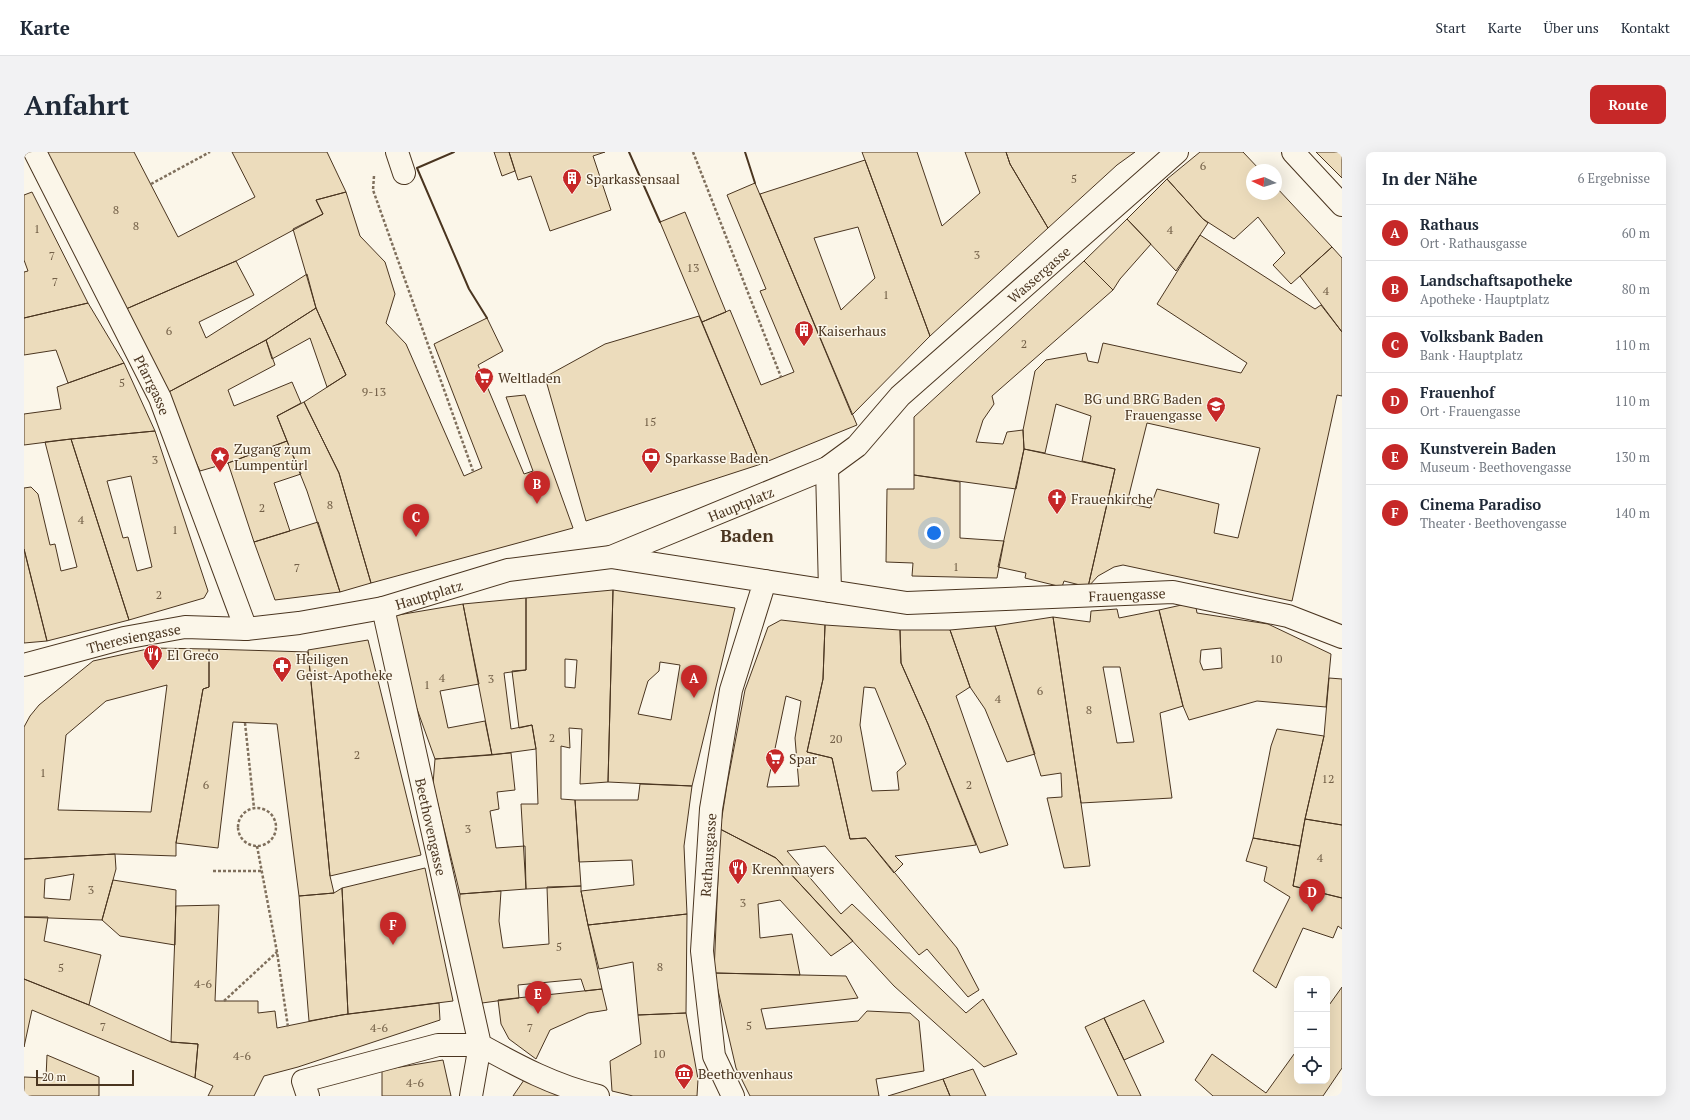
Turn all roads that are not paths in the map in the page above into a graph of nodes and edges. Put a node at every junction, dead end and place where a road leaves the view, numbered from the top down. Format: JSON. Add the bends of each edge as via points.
{"nodes":[{"id":1,"x":35,"y":152,"type":"edge"},
{"id":2,"x":397,"y":152,"type":"edge"},
{"id":3,"x":1177,"y":152,"type":"edge"},
{"id":4,"x":1293,"y":152,"type":"edge"},
{"id":5,"x":404,"y":172,"type":"dead end"},
{"id":6,"x":1342,"y":205,"type":"edge"},
{"id":7,"x":900,"y":396,"type":"joint"},
{"id":8,"x":827,"y":468,"type":"junction"},
{"id":9,"x":611,"y":557,"type":"junction"},
{"id":10,"x":765,"y":581,"type":"junction"},
{"id":11,"x":830,"y":591,"type":"junction"},
{"id":12,"x":907,"y":603,"type":"joint"},
{"id":13,"x":382,"y":608,"type":"junction"},
{"id":14,"x":246,"y":629,"type":"junction"},
{"id":15,"x":1342,"y":637,"type":"edge"},
{"id":16,"x":24,"y":665,"type":"edge"},
{"id":17,"x":480,"y":1045,"type":"junction"},
{"id":18,"x":303,"y":1081,"type":"edge"},
{"id":19,"x":471,"y":1096,"type":"edge"},
{"id":20,"x":598,"y":1096,"type":"edge"},
{"id":21,"x":733,"y":1096,"type":"edge"}],
"edges":[{"from":1,"to":14,"type":"street","name":"Pfarrgasse","via":[[160,398]]},
{"from":2,"to":5,"type":"street"},
{"from":3,"to":7,"type":"street","name":"Wassergasse"},
{"from":4,"to":6,"type":"street"},
{"from":7,"to":8,"type":"street","name":"Hauptplatz","via":[[857,446]]},
{"from":8,"to":9,"type":"street","name":"Hauptplatz"},
{"from":8,"to":11,"type":"street"},
{"from":9,"to":10,"type":"street","name":"Hauptplatz"},
{"from":9,"to":13,"type":"street","name":"Hauptplatz","via":[[508,570]]},
{"from":10,"to":11,"type":"street","name":"Hauptplatz"},
{"from":10,"to":21,"type":"street","name":"Rathausgasse","via":[[731,690],[711,809],[702,951],[714,1056]]},
{"from":11,"to":12,"type":"street","name":"Hauptplatz"},
{"from":12,"to":15,"type":"street","name":"Frauengasse","via":[[1174,592],[1288,616]]},
{"from":13,"to":14,"type":"street","name":"Hauptplatz","via":[[299,623]]},
{"from":13,"to":17,"type":"street","name":"Beethovengasse"},
{"from":14,"to":16,"type":"street","name":"Theresiengasse","via":[[185,627],[124,638]]},
{"from":17,"to":18,"type":"street","via":[[438,1045]]},
{"from":17,"to":19,"type":"street","name":"Beethovengasse"},
{"from":17,"to":20,"type":"street","via":[[527,1071],[579,1092]]}]}
